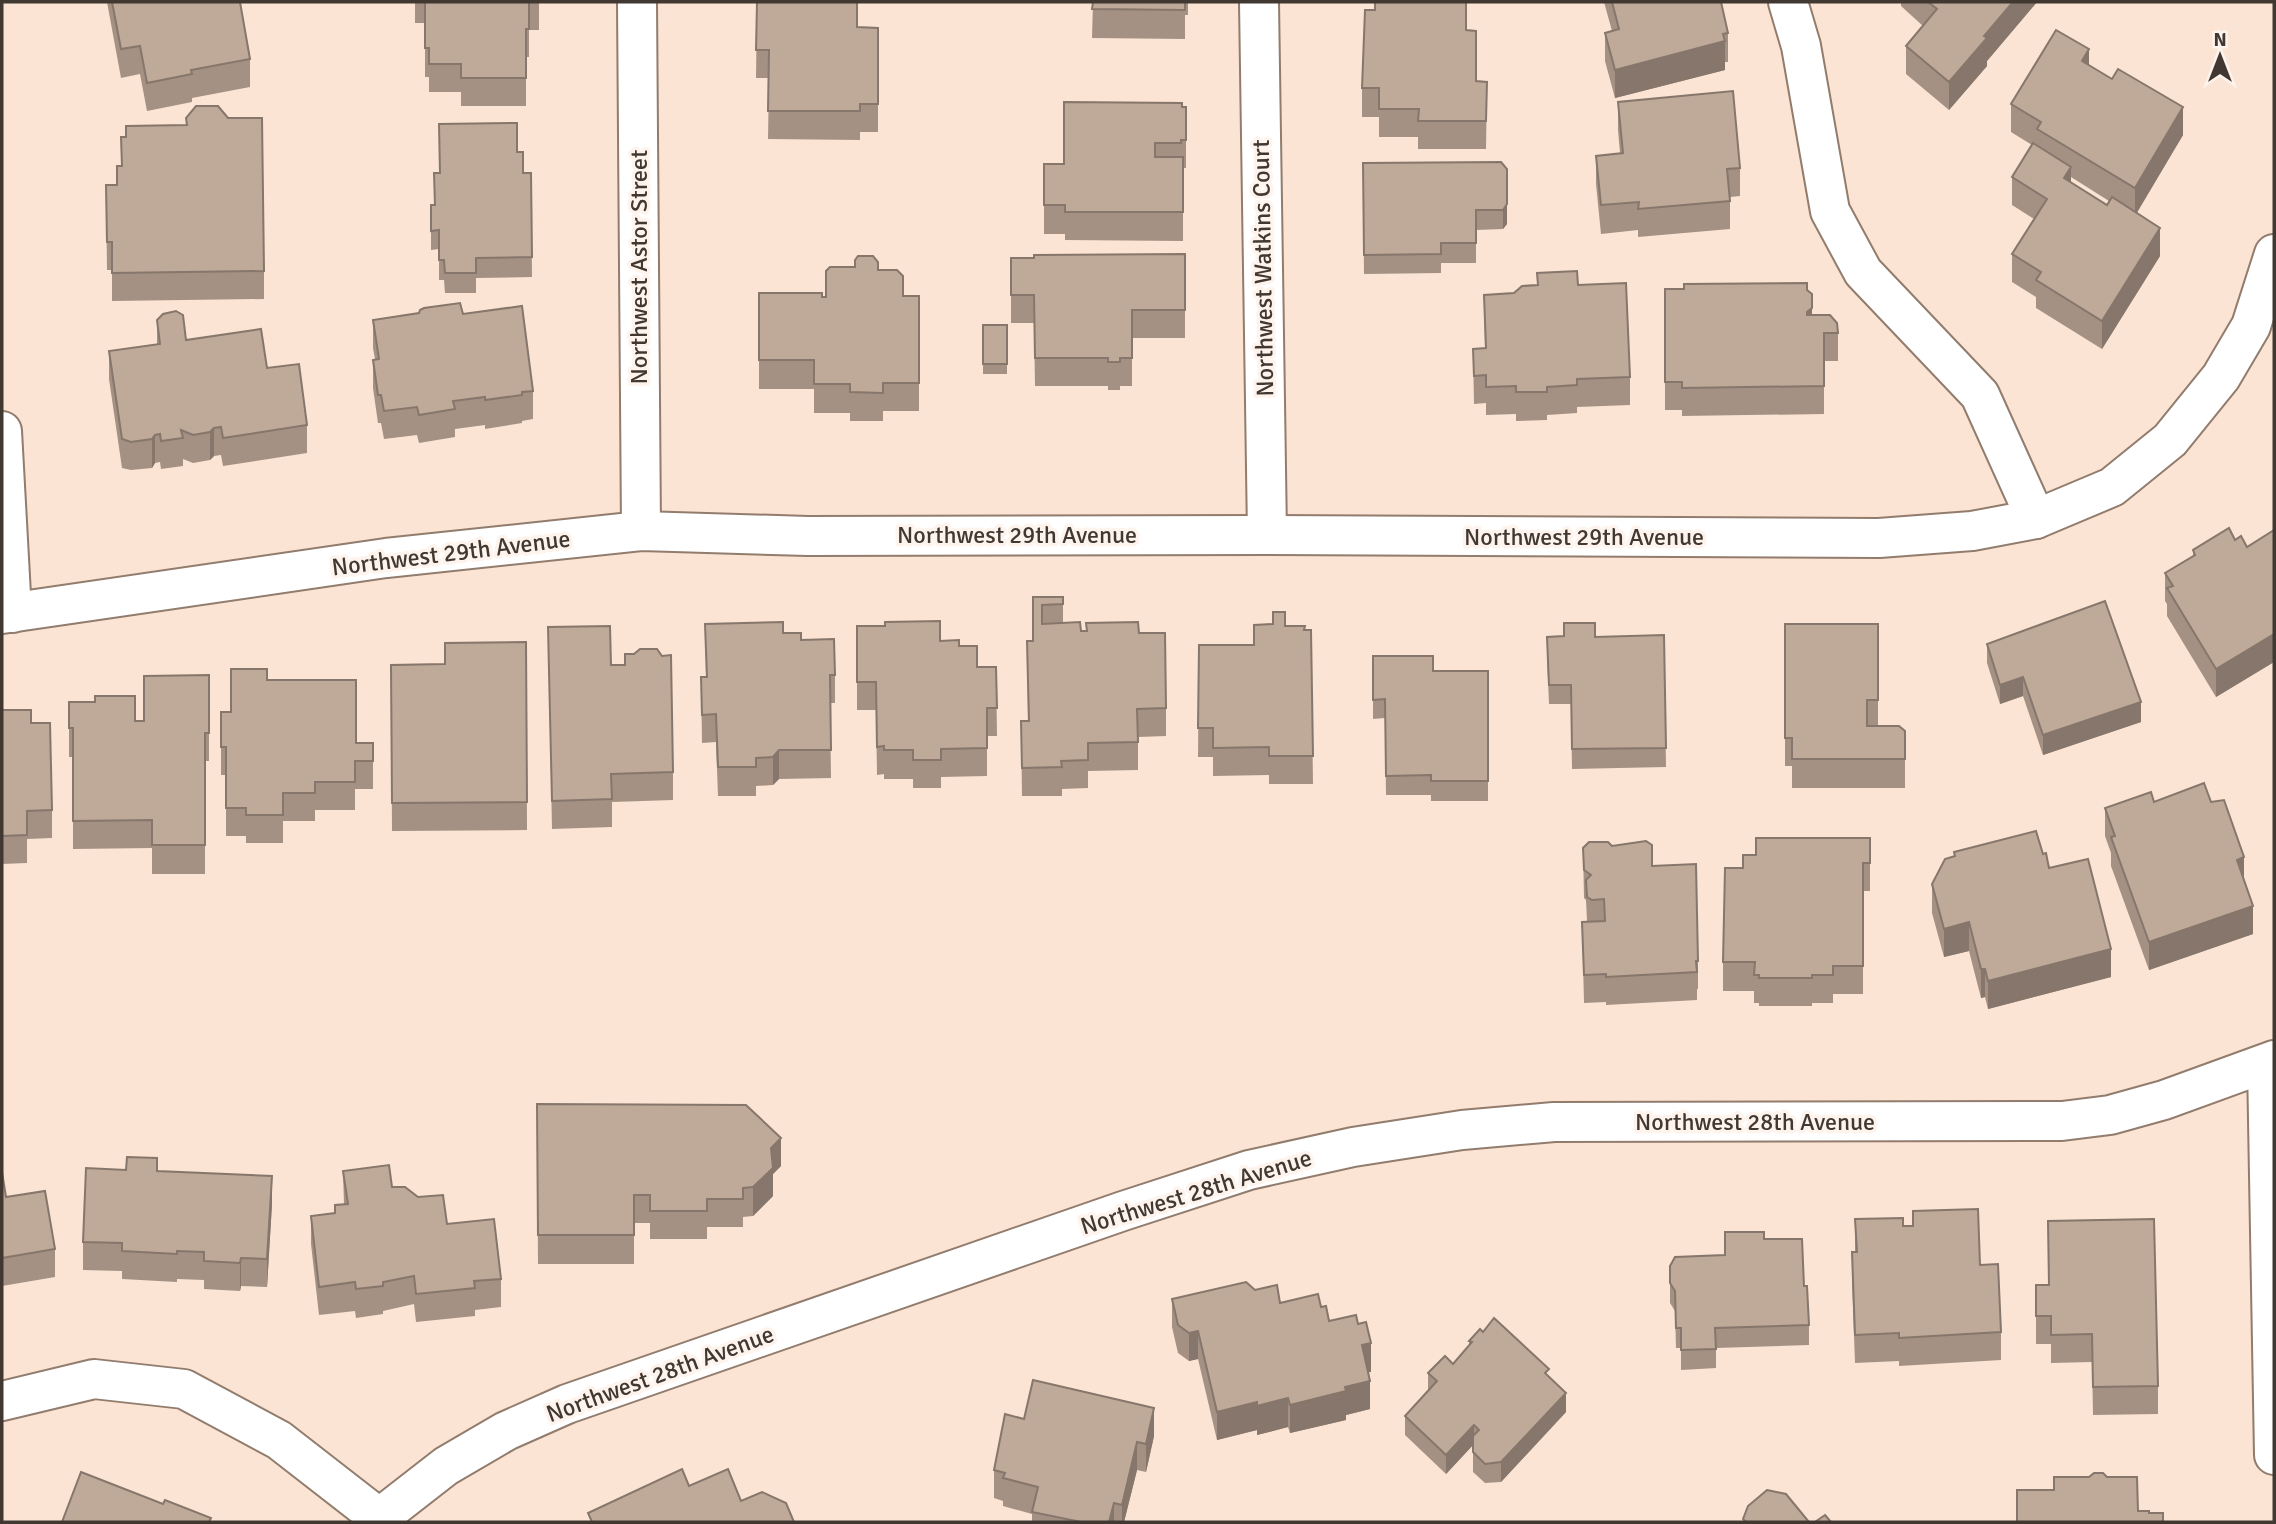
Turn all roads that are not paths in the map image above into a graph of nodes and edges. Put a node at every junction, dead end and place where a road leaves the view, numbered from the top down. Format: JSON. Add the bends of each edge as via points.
{"nodes":[{"id":1,"x":637,"y":2,"type":"edge"},
{"id":2,"x":1259,"y":2,"type":"edge"},
{"id":3,"x":1788,"y":2,"type":"edge"},
{"id":4,"x":2274,"y":254,"type":"edge"},
{"id":5,"x":2,"y":431,"type":"edge"},
{"id":6,"x":2036,"y":519,"type":"junction"},
{"id":7,"x":641,"y":531,"type":"junction"},
{"id":8,"x":1267,"y":535,"type":"junction"},
{"id":9,"x":7,"y":613,"type":"edge"},
{"id":10,"x":2271,"y":1062,"type":"edge"},
{"id":11,"x":2,"y":1401,"type":"edge"},
{"id":12,"x":2274,"y":1455,"type":"edge"},
{"id":13,"x":376,"y":1520,"type":"edge"}],
"edges":[{"from":1,"to":7,"type":"street","name":"Northwest Astor Street"},
{"from":2,"to":8,"type":"street","name":"Northwest Watkins Court"},
{"from":3,"to":6,"type":"street","via":[[1801,46],[1830,211],[1863,272],[1980,395]]},
{"from":4,"to":6,"type":"street","name":"Northwest 29th Avenue","via":[[2251,326],[2221,377],[2170,440],[2112,487]]},
{"from":5,"to":9,"type":"street"},
{"from":6,"to":8,"type":"street","name":"Northwest 29th Avenue","via":[[1972,531],[1879,538]]},
{"from":7,"to":8,"type":"street","name":"Northwest 29th Avenue","via":[[808,536]]},
{"from":7,"to":9,"type":"street","name":"Northwest 29th Avenue","via":[[386,558]]},
{"from":10,"to":12,"type":"street"},
{"from":10,"to":13,"type":"street","name":"Northwest 28th Avenue","via":[[2164,1100],[2110,1115],[2062,1121],[1554,1122],[1380,1142],[1249,1170],[567,1404],[506,1431],[446,1466]]},
{"from":11,"to":13,"type":"street","via":[[94,1379],[184,1389],[279,1440]]}]}
